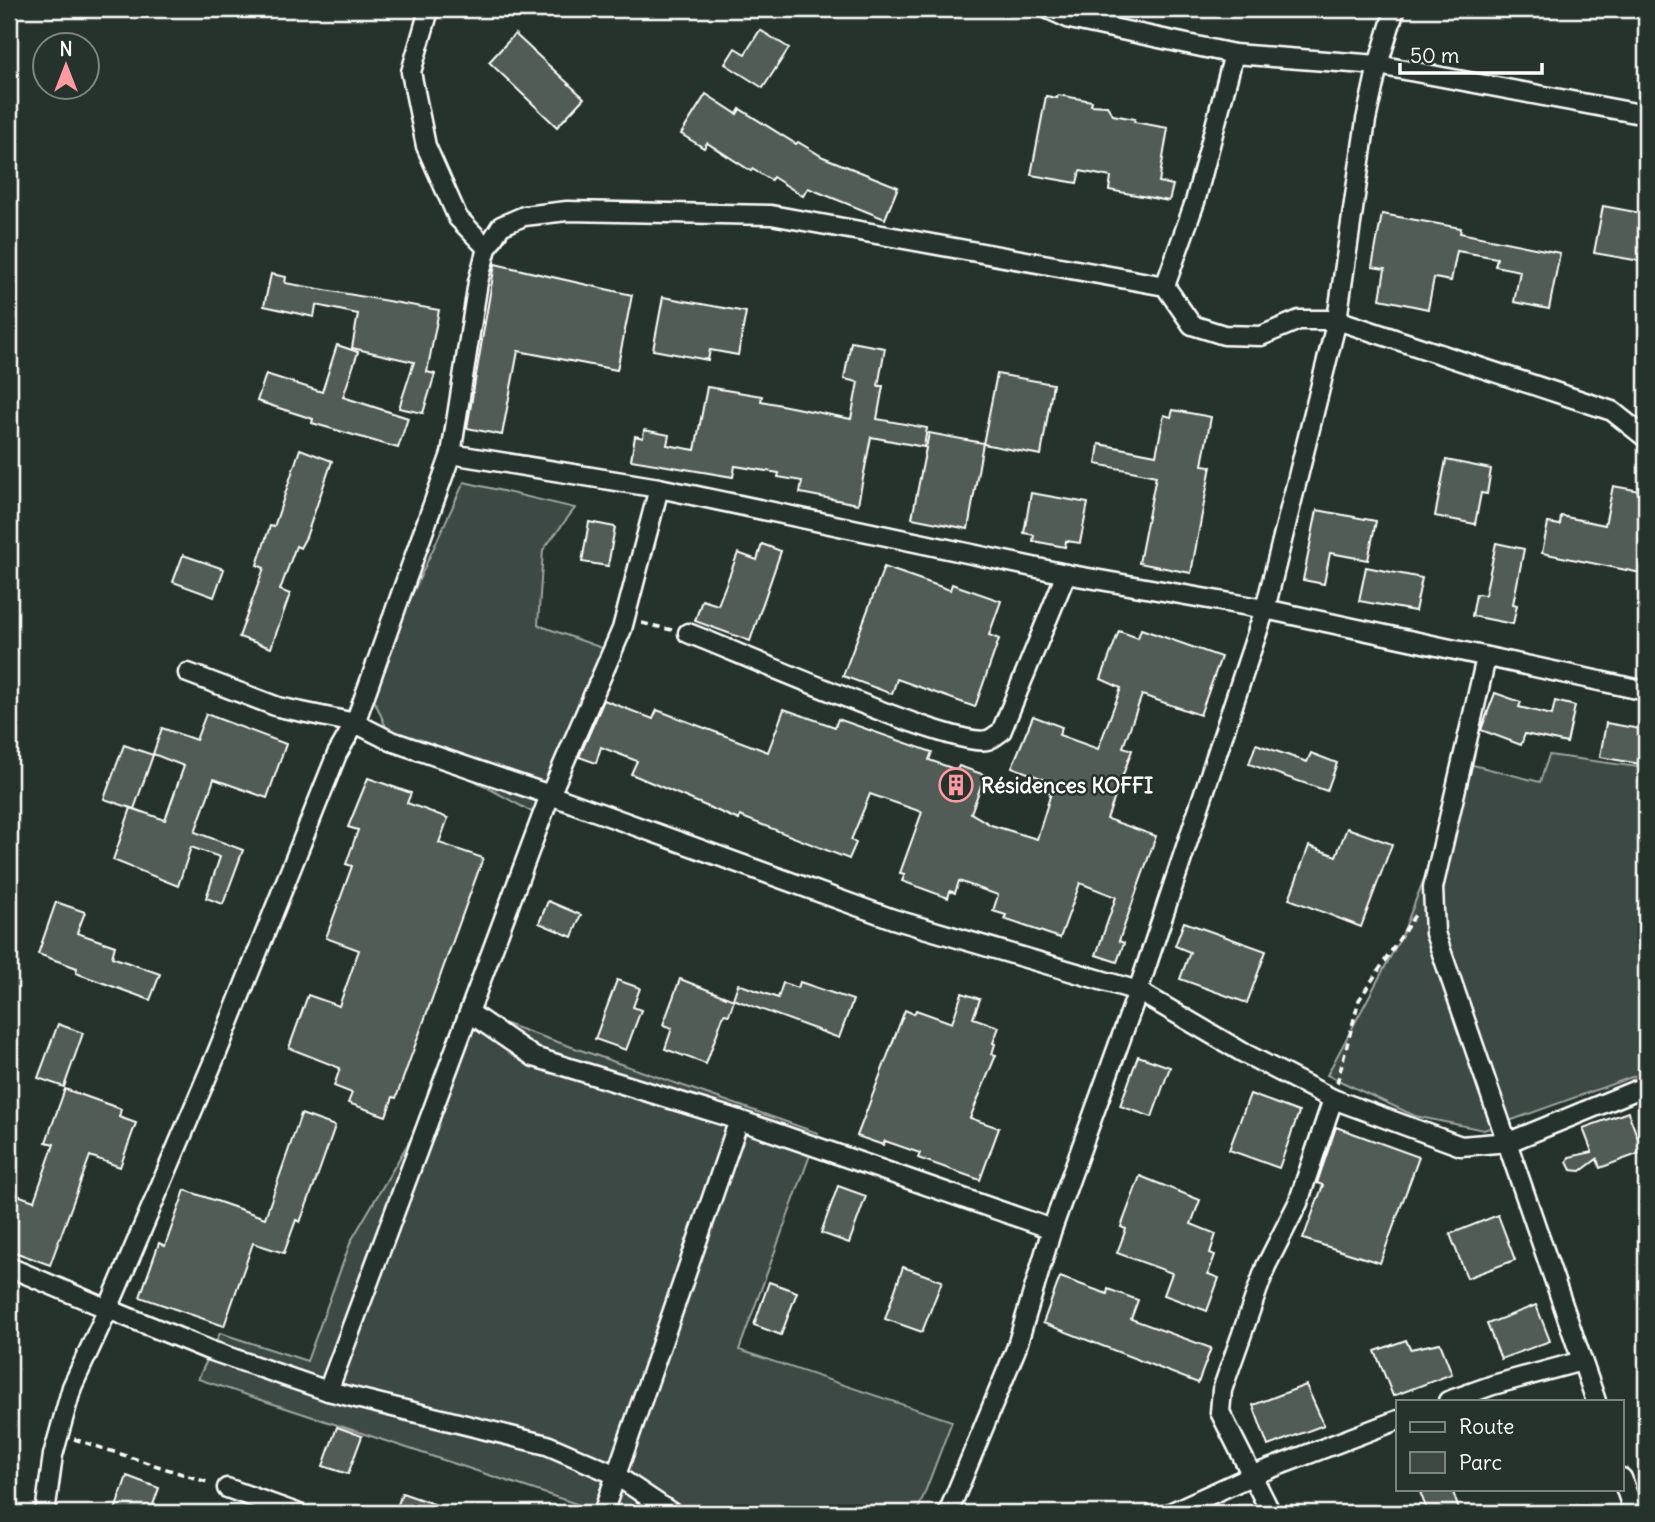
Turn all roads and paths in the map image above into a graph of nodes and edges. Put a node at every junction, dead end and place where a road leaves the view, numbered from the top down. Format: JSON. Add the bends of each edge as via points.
{"nodes":[{"id":1,"x":1048,"y":9,"type":"edge"},
{"id":2,"x":1395,"y":9,"type":"edge"},
{"id":3,"x":428,"y":17,"type":"dead end"},
{"id":4,"x":1234,"y":54,"type":"junction"},
{"id":5,"x":1378,"y":65,"type":"junction"},
{"id":6,"x":1646,"y":115,"type":"edge"},
{"id":7,"x":487,"y":248,"type":"junction"},
{"id":8,"x":1165,"y":286,"type":"junction"},
{"id":9,"x":1337,"y":320,"type":"junction"},
{"id":10,"x":1646,"y":438,"type":"edge"},
{"id":11,"x":451,"y":454,"type":"junction"},
{"id":12,"x":659,"y":488,"type":"junction"},
{"id":13,"x":1066,"y":574,"type":"junction"},
{"id":14,"x":1265,"y":609,"type":"junction"},
{"id":15,"x":624,"y":616,"type":"junction"},
{"id":16,"x":688,"y":633,"type":"joint"},
{"id":17,"x":1486,"y":658,"type":"junction"},
{"id":18,"x":188,"y":673,"type":"dead end"},
{"id":19,"x":1646,"y":691,"type":"edge"},
{"id":20,"x":355,"y":723,"type":"junction"},
{"id":21,"x":550,"y":795,"type":"junction"},
{"id":22,"x":1433,"y":888,"type":"junction"},
{"id":23,"x":1138,"y":991,"type":"junction"},
{"id":24,"x":470,"y":1013,"type":"junction"},
{"id":25,"x":1646,"y":1086,"type":"edge"},
{"id":26,"x":1333,"y":1099,"type":"junction"},
{"id":27,"x":740,"y":1121,"type":"junction"},
{"id":28,"x":1509,"y":1142,"type":"junction"},
{"id":29,"x":1052,"y":1229,"type":"junction"},
{"id":30,"x":9,"y":1267,"type":"edge"},
{"id":31,"x":108,"y":1309,"type":"junction"},
{"id":32,"x":1582,"y":1361,"type":"junction"},
{"id":33,"x":328,"y":1391,"type":"junction"},
{"id":34,"x":1451,"y":1400,"type":"edge"},
{"id":35,"x":1595,"y":1400,"type":"edge"},
{"id":36,"x":1396,"y":1421,"type":"edge"},
{"id":37,"x":59,"y":1433,"type":"junction"},
{"id":38,"x":614,"y":1474,"type":"junction"},
{"id":39,"x":1254,"y":1475,"type":"junction"},
{"id":40,"x":1624,"y":1485,"type":"edge"},
{"id":41,"x":227,"y":1488,"type":"joint"},
{"id":42,"x":45,"y":1513,"type":"edge"},
{"id":43,"x":297,"y":1513,"type":"edge"},
{"id":44,"x":603,"y":1513,"type":"edge"},
{"id":45,"x":672,"y":1513,"type":"edge"},
{"id":46,"x":948,"y":1513,"type":"edge"},
{"id":47,"x":1170,"y":1513,"type":"edge"},
{"id":48,"x":1271,"y":1513,"type":"edge"},
{"id":49,"x":1633,"y":1513,"type":"edge"}],
"edges":[{"from":1,"to":4,"type":"street","via":[[1070,19]]},
{"from":2,"to":5,"type":"street"},
{"from":3,"to":7,"type":"street","via":[[411,72],[426,146],[458,218]]},
{"from":4,"to":5,"type":"street"},
{"from":4,"to":8,"type":"street","via":[[1195,202]]},
{"from":5,"to":6,"type":"street"},
{"from":5,"to":9,"type":"street"},
{"from":7,"to":8,"type":"street","via":[[502,226],[524,216],[567,211],[771,215]]},
{"from":7,"to":11,"type":"street"},
{"from":8,"to":9,"type":"street","via":[[1192,325],[1224,335],[1261,336],[1299,320]]},
{"from":9,"to":10,"type":"street","via":[[1612,411]]},
{"from":9,"to":14,"type":"street"},
{"from":11,"to":12,"type":"street"},
{"from":11,"to":20,"type":"street"},
{"from":12,"to":13,"type":"street"},
{"from":12,"to":15,"type":"street"},
{"from":13,"to":14,"type":"street"},
{"from":13,"to":16,"type":"street","via":[[1001,732],[986,741],[962,738],[878,709]]},
{"from":14,"to":17,"type":"street"},
{"from":14,"to":23,"type":"street"},
{"from":15,"to":16,"type":"path"},
{"from":15,"to":21,"type":"street"},
{"from":17,"to":19,"type":"street"},
{"from":17,"to":22,"type":"street"},
{"from":18,"to":20,"type":"street","via":[[278,707]]},
{"from":20,"to":21,"type":"street","via":[[391,741]]},
{"from":20,"to":31,"type":"street","via":[[337,754]]},
{"from":21,"to":23,"type":"street","via":[[893,919]]},
{"from":21,"to":24,"type":"street"},
{"from":22,"to":26,"type":"path","via":[[1359,1000]]},
{"from":22,"to":28,"type":"street","via":[[1435,933]]},
{"from":23,"to":26,"type":"street"},
{"from":23,"to":29,"type":"street"},
{"from":24,"to":27,"type":"street","via":[[534,1057]]},
{"from":24,"to":33,"type":"street"},
{"from":25,"to":28,"type":"street"},
{"from":26,"to":28,"type":"street","via":[[1461,1146]]},
{"from":26,"to":39,"type":"street","via":[[1298,1203],[1266,1266],[1222,1390],[1220,1412]]},
{"from":27,"to":29,"type":"street"},
{"from":27,"to":38,"type":"street"},
{"from":28,"to":32,"type":"street"},
{"from":29,"to":46,"type":"street","via":[[1016,1349]]},
{"from":30,"to":31,"type":"street"},
{"from":31,"to":33,"type":"street"},
{"from":31,"to":37,"type":"street","via":[[72,1387]]},
{"from":32,"to":34,"type":"street"},
{"from":32,"to":35,"type":"street"},
{"from":33,"to":38,"type":"street","via":[[547,1445]]},
{"from":36,"to":39,"type":"street"},
{"from":37,"to":41,"type":"path"},
{"from":37,"to":42,"type":"street"},
{"from":38,"to":44,"type":"street"},
{"from":38,"to":45,"type":"street"},
{"from":39,"to":47,"type":"street"},
{"from":39,"to":48,"type":"street"},
{"from":40,"to":49,"type":"street"},
{"from":41,"to":43,"type":"street"}]}
